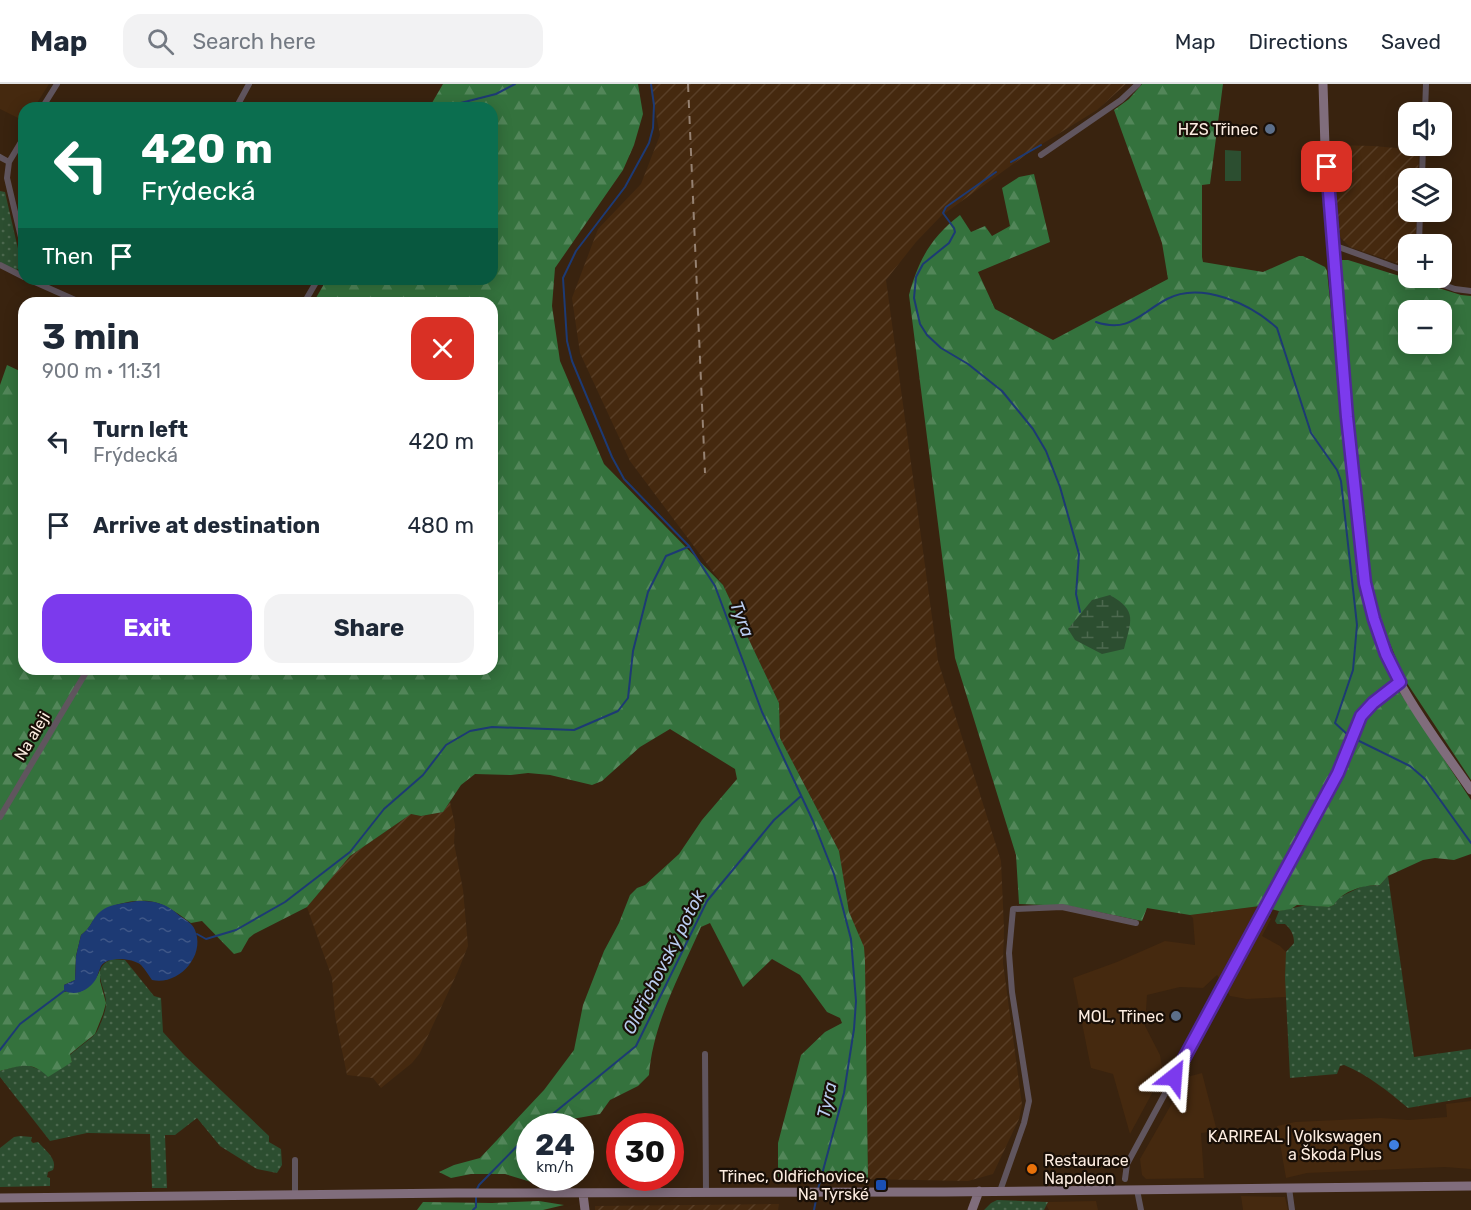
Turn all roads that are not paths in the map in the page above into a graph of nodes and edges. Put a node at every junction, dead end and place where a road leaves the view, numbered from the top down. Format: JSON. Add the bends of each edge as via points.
{"nodes":[{"id":1,"x":57,"y":84,"type":"edge"},
{"id":2,"x":249,"y":84,"type":"edge"},
{"id":3,"x":1138,"y":84,"type":"edge"},
{"id":4,"x":1323,"y":84,"type":"edge"},
{"id":5,"x":1426,"y":84,"type":"edge"},
{"id":6,"x":46,"y":102,"type":"edge"},
{"id":7,"x":239,"y":102,"type":"edge"},
{"id":8,"x":1425,"y":102,"type":"edge"},
{"id":9,"x":18,"y":147,"type":"edge"},
{"id":10,"x":1041,"y":155,"type":"dead end"},
{"id":11,"x":0,"y":157,"type":"edge"},
{"id":12,"x":9,"y":162,"type":"junction"},
{"id":13,"x":4,"y":179,"type":"edge"},
{"id":14,"x":18,"y":216,"type":"edge"},
{"id":15,"x":1333,"y":245,"type":"junction"},
{"id":16,"x":0,"y":265,"type":"edge"},
{"id":17,"x":1398,"y":268,"type":"edge"},
{"id":18,"x":18,"y":274,"type":"edge"},
{"id":19,"x":42,"y":285,"type":"edge"},
{"id":20,"x":1452,"y":288,"type":"edge"},
{"id":21,"x":1471,"y":291,"type":"edge"},
{"id":22,"x":69,"y":297,"type":"edge"},
{"id":23,"x":84,"y":675,"type":"edge"},
{"id":24,"x":1400,"y":682,"type":"junction"},
{"id":25,"x":1471,"y":790,"type":"edge"},
{"id":26,"x":0,"y":817,"type":"edge"},
{"id":27,"x":1136,"y":923,"type":"dead end"},
{"id":28,"x":705,"y":1054,"type":"dead end"},
{"id":29,"x":295,"y":1160,"type":"dead end"},
{"id":30,"x":1125,"y":1179,"type":"dead end"},
{"id":31,"x":1471,"y":1185,"type":"edge"},
{"id":32,"x":1289,"y":1188,"type":"junction"},
{"id":33,"x":1137,"y":1190,"type":"junction"},
{"id":34,"x":980,"y":1191,"type":"junction"},
{"id":35,"x":1000,"y":1191,"type":"junction"},
{"id":36,"x":706,"y":1193,"type":"junction"},
{"id":37,"x":583,"y":1194,"type":"junction"},
{"id":38,"x":295,"y":1195,"type":"junction"},
{"id":39,"x":0,"y":1198,"type":"edge"},
{"id":40,"x":585,"y":1210,"type":"edge"},
{"id":41,"x":972,"y":1210,"type":"edge"},
{"id":42,"x":1141,"y":1210,"type":"edge"},
{"id":43,"x":1292,"y":1210,"type":"edge"}],
"edges":[{"from":1,"to":6,"type":"street"},
{"from":2,"to":7,"type":"street"},
{"from":3,"to":10,"type":"street"},
{"from":4,"to":15,"type":"main road"},
{"from":5,"to":8,"type":"street"},
{"from":9,"to":12,"type":"street"},
{"from":11,"to":12,"type":"street"},
{"from":12,"to":13,"type":"street"},
{"from":13,"to":14,"type":"street"},
{"from":15,"to":17,"type":"street"},
{"from":15,"to":24,"type":"main road","via":[[1365,583],[1386,654]]},
{"from":16,"to":18,"type":"street"},
{"from":19,"to":22,"type":"street"},
{"from":20,"to":21,"type":"street"},
{"from":23,"to":26,"type":"street","name":"Na aleji"},
{"from":24,"to":25,"type":"main road"},
{"from":24,"to":30,"type":"street","via":[[1361,716],[1338,773],[1127,1164]]},
{"from":27,"to":35,"type":"street","via":[[1062,908],[1013,909],[1009,953],[1012,992],[1029,1101]]},
{"from":28,"to":36,"type":"street"},
{"from":29,"to":38,"type":"street"},
{"from":31,"to":32,"type":"main road"},
{"from":32,"to":33,"type":"main road"},
{"from":32,"to":43,"type":"street"},
{"from":33,"to":35,"type":"main road"},
{"from":33,"to":42,"type":"street"},
{"from":34,"to":35,"type":"main road"},
{"from":34,"to":36,"type":"main road"},
{"from":34,"to":41,"type":"main road"},
{"from":36,"to":37,"type":"main road"},
{"from":37,"to":38,"type":"main road"},
{"from":37,"to":40,"type":"main road"},
{"from":38,"to":39,"type":"main road"}]}
